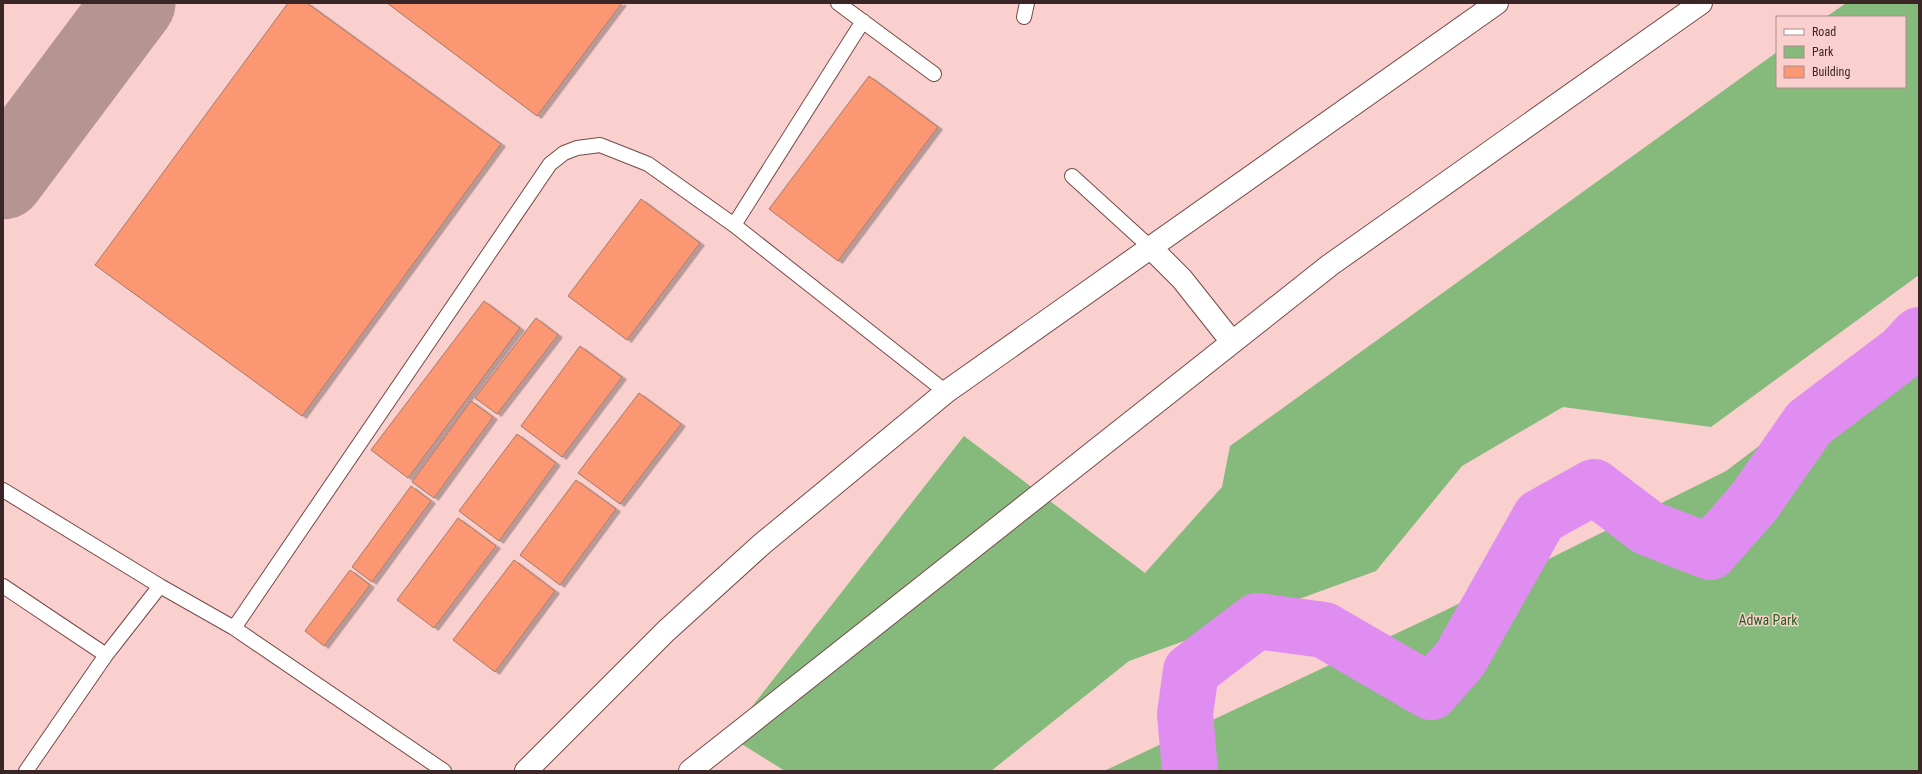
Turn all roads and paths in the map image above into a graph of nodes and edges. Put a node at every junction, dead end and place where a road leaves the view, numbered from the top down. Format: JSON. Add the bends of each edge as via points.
{"nodes":[{"id":1,"x":838,"y":3,"type":"edge"},
{"id":2,"x":1027,"y":3,"type":"edge"},
{"id":3,"x":1497,"y":3,"type":"edge"},
{"id":4,"x":1701,"y":3,"type":"edge"},
{"id":5,"x":1024,"y":17,"type":"dead end"},
{"id":6,"x":863,"y":21,"type":"junction"},
{"id":7,"x":934,"y":74,"type":"dead end"},
{"id":8,"x":1072,"y":176,"type":"dead end"},
{"id":9,"x":734,"y":225,"type":"junction"},
{"id":10,"x":1151,"y":248,"type":"junction"},
{"id":11,"x":1232,"y":342,"type":"junction"},
{"id":12,"x":946,"y":392,"type":"junction"},
{"id":13,"x":3,"y":490,"type":"edge"},
{"id":14,"x":3,"y":586,"type":"edge"},
{"id":15,"x":160,"y":586,"type":"junction"},
{"id":16,"x":234,"y":628,"type":"junction"},
{"id":17,"x":106,"y":655,"type":"junction"},
{"id":18,"x":26,"y":771,"type":"edge"},
{"id":19,"x":444,"y":771,"type":"edge"},
{"id":20,"x":526,"y":771,"type":"edge"},
{"id":21,"x":690,"y":771,"type":"edge"}],
"edges":[{"from":1,"to":6,"type":"lane"},
{"from":2,"to":5,"type":"lane"},
{"from":3,"to":10,"type":"main road"},
{"from":4,"to":11,"type":"main road","via":[[1330,265]]},
{"from":6,"to":7,"type":"lane"},
{"from":6,"to":9,"type":"lane"},
{"from":8,"to":10,"type":"lane"},
{"from":9,"to":12,"type":"lane"},
{"from":9,"to":16,"type":"lane","via":[[648,164],[600,146],[578,148],[564,153],[550,164]]},
{"from":10,"to":11,"type":"main road","via":[[1182,279]]},
{"from":10,"to":12,"type":"main road"},
{"from":11,"to":21,"type":"main road"},
{"from":12,"to":20,"type":"main road","via":[[762,544],[666,631]]},
{"from":13,"to":15,"type":"lane"},
{"from":14,"to":17,"type":"lane"},
{"from":15,"to":16,"type":"lane"},
{"from":15,"to":17,"type":"lane"},
{"from":16,"to":19,"type":"lane"},
{"from":17,"to":18,"type":"lane"}]}
